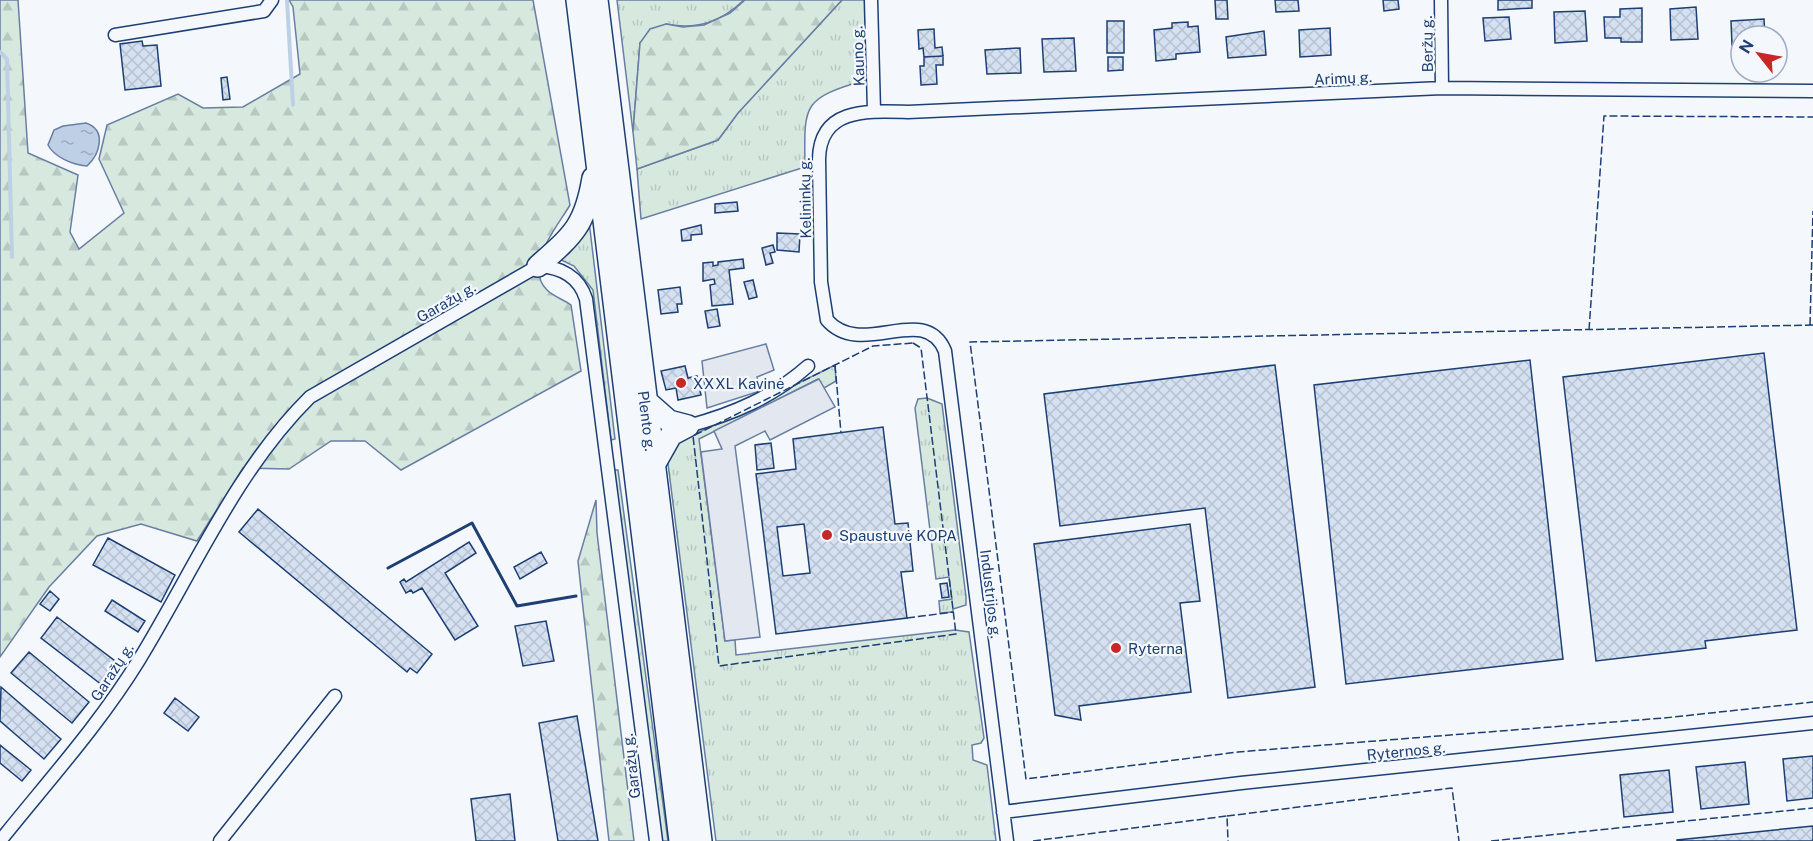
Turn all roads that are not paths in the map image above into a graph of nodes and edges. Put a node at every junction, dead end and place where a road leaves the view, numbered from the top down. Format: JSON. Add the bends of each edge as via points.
{"nodes":[{"id":1,"x":272,"y":0,"type":"edge"},
{"id":2,"x":577,"y":0,"type":"edge"},
{"id":3,"x":597,"y":0,"type":"edge"},
{"id":4,"x":871,"y":0,"type":"edge"},
{"id":5,"x":1441,"y":0,"type":"edge"},
{"id":6,"x":116,"y":35,"type":"dead end"},
{"id":7,"x":1442,"y":88,"type":"junction"},
{"id":8,"x":1813,"y":91,"type":"edge"},
{"id":9,"x":874,"y":111,"type":"junction"},
{"id":10,"x":596,"y":154,"type":"junction"},
{"id":11,"x":538,"y":266,"type":"junction"},
{"id":12,"x":945,"y":351,"type":"joint"},
{"id":13,"x":808,"y":366,"type":"dead end"},
{"id":14,"x":644,"y":399,"type":"junction"},
{"id":15,"x":688,"y":426,"type":"junction"},
{"id":16,"x":653,"y":467,"type":"junction"},
{"id":17,"x":335,"y":696,"type":"dead end"},
{"id":18,"x":1813,"y":723,"type":"edge"},
{"id":19,"x":1003,"y":812,"type":"junction"},
{"id":20,"x":0,"y":841,"type":"edge"},
{"id":21,"x":220,"y":841,"type":"edge"},
{"id":22,"x":656,"y":841,"type":"edge"},
{"id":23,"x":680,"y":841,"type":"edge"},
{"id":24,"x":701,"y":841,"type":"edge"},
{"id":25,"x":1007,"y":841,"type":"edge"}],
"edges":[{"from":1,"to":6,"type":"street","via":[[264,11]]},
{"from":2,"to":10,"type":"highway","name":"Plento g."},
{"from":3,"to":14,"type":"highway","name":"Plento g."},
{"from":4,"to":9,"type":"street","name":"Kauno g."},
{"from":5,"to":7,"type":"street","name":"Beržų g."},
{"from":7,"to":8,"type":"street","name":"Arimų g."},
{"from":7,"to":9,"type":"street","name":"Arimų g."},
{"from":9,"to":12,"type":"street","name":"Kelininkų g.","via":[[840,119],[819,144],[821,282],[827,320],[849,335],[924,330],[937,336]]},
{"from":10,"to":11,"type":"highway","via":[[584,219]]},
{"from":10,"to":23,"type":"highway","name":"Plento g."},
{"from":11,"to":20,"type":"street","name":"Garažų g.","via":[[310,398],[294,413],[257,462],[110,705]]},
{"from":11,"to":22,"type":"street","name":"Garažų g.","via":[[568,274],[579,284],[586,299]]},
{"from":12,"to":19,"type":"street","name":"Industrijos g."},
{"from":13,"to":15,"type":"street","via":[[766,398]]},
{"from":14,"to":15,"type":"highway","via":[[669,420]]},
{"from":14,"to":16,"type":"highway","name":"Plento g."},
{"from":15,"to":16,"type":"highway","via":[[671,435]]},
{"from":16,"to":24,"type":"highway","name":"Plento g."},
{"from":17,"to":21,"type":"street"},
{"from":18,"to":19,"type":"street","name":"Ryternos g."},
{"from":19,"to":25,"type":"street","name":"Industrijos g."}]}
